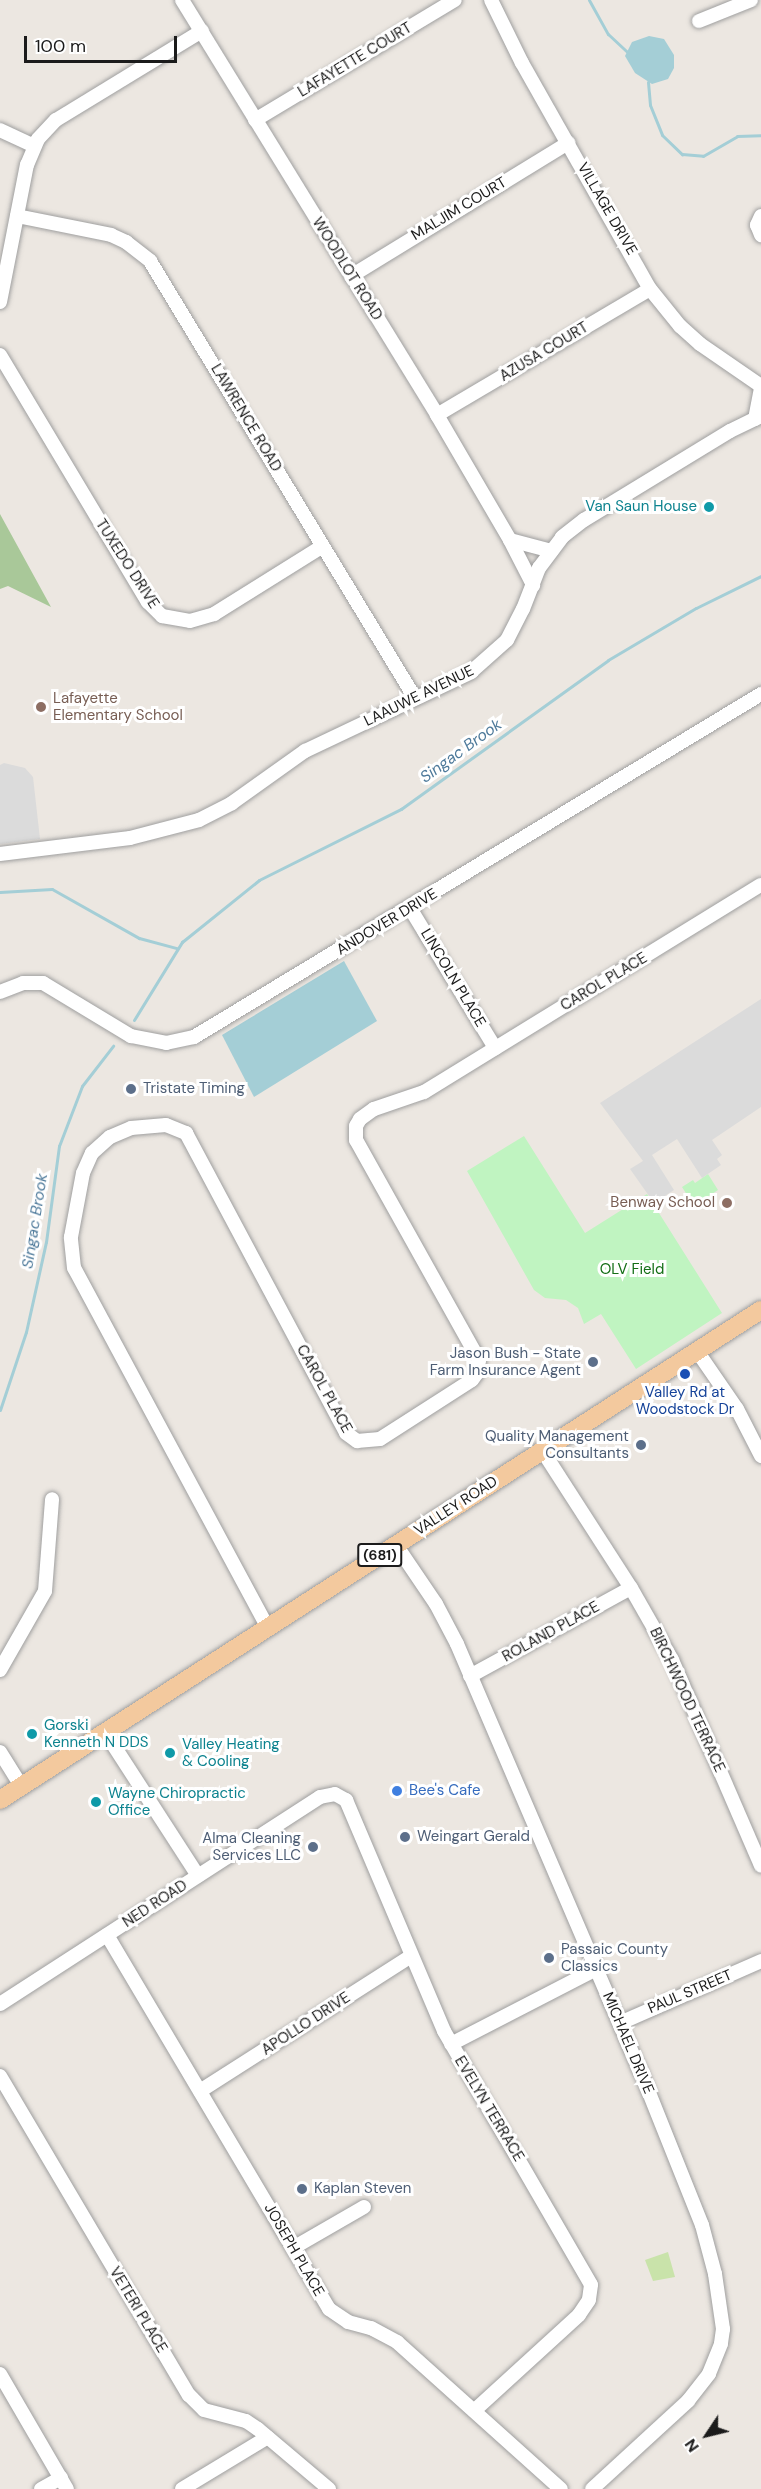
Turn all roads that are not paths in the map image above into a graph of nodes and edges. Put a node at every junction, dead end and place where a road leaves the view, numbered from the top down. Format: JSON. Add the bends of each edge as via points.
{"nodes":[{"id":1,"x":182,"y":0,"type":"edge"},
{"id":2,"x":455,"y":0,"type":"edge"},
{"id":3,"x":491,"y":0,"type":"edge"},
{"id":4,"x":751,"y":0,"type":"edge"},
{"id":5,"x":699,"y":21,"type":"dead end"},
{"id":6,"x":202,"y":31,"type":"junction"},
{"id":7,"x":255,"y":120,"type":"junction"},
{"id":8,"x":0,"y":130,"type":"edge"},
{"id":9,"x":568,"y":143,"type":"junction"},
{"id":10,"x":34,"y":146,"type":"junction"},
{"id":11,"x":17,"y":216,"type":"junction"},
{"id":12,"x":761,"y":216,"type":"edge"},
{"id":13,"x":761,"y":235,"type":"edge"},
{"id":14,"x":4,"y":261,"type":"edge"},
{"id":15,"x":351,"y":276,"type":"junction"},
{"id":16,"x":650,"y":289,"type":"junction"},
{"id":17,"x":0,"y":302,"type":"edge"},
{"id":18,"x":0,"y":355,"type":"edge"},
{"id":19,"x":761,"y":387,"type":"edge"},
{"id":20,"x":437,"y":415,"type":"junction"},
{"id":21,"x":758,"y":418,"type":"edge"},
{"id":22,"x":510,"y":540,"type":"junction"},
{"id":23,"x":323,"y":546,"type":"junction"},
{"id":24,"x":552,"y":551,"type":"junction"},
{"id":25,"x":533,"y":585,"type":"junction"},
{"id":26,"x":761,"y":694,"type":"edge"},
{"id":27,"x":415,"y":698,"type":"junction"},
{"id":28,"x":0,"y":854,"type":"edge"},
{"id":29,"x":761,"y":885,"type":"edge"},
{"id":30,"x":410,"y":908,"type":"junction"},
{"id":31,"x":0,"y":992,"type":"edge"},
{"id":32,"x":495,"y":1048,"type":"junction"},
{"id":33,"x":761,"y":1310,"type":"edge"},
{"id":34,"x":697,"y":1351,"type":"junction"},
{"id":35,"x":542,"y":1450,"type":"junction"},
{"id":36,"x":761,"y":1456,"type":"edge"},
{"id":37,"x":51,"y":1499,"type":"dead end"},
{"id":38,"x":396,"y":1545,"type":"junction"},
{"id":39,"x":631,"y":1588,"type":"junction"},
{"id":40,"x":268,"y":1628,"type":"junction"},
{"id":41,"x":0,"y":1671,"type":"edge"},
{"id":42,"x":471,"y":1676,"type":"junction"},
{"id":43,"x":105,"y":1732,"type":"junction"},
{"id":44,"x":0,"y":1752,"type":"edge"},
{"id":45,"x":21,"y":1786,"type":"junction"},
{"id":46,"x":0,"y":1800,"type":"edge"},
{"id":47,"x":310,"y":1803,"type":"joint"},
{"id":48,"x":761,"y":1866,"type":"edge"},
{"id":49,"x":198,"y":1876,"type":"junction"},
{"id":50,"x":107,"y":1935,"type":"junction"},
{"id":51,"x":411,"y":1956,"type":"junction"},
{"id":52,"x":761,"y":1961,"type":"edge"},
{"id":53,"x":596,"y":1969,"type":"junction"},
{"id":54,"x":0,"y":2004,"type":"edge"},
{"id":55,"x":620,"y":2023,"type":"junction"},
{"id":56,"x":451,"y":2044,"type":"junction"},
{"id":57,"x":0,"y":2076,"type":"edge"},
{"id":58,"x":200,"y":2091,"type":"junction"},
{"id":59,"x":364,"y":2207,"type":"dead end"},
{"id":60,"x":293,"y":2248,"type":"junction"},
{"id":61,"x":0,"y":2374,"type":"edge"},
{"id":62,"x":474,"y":2411,"type":"junction"},
{"id":63,"x":268,"y":2437,"type":"junction"},
{"id":64,"x":64,"y":2483,"type":"edge"},
{"id":65,"x":41,"y":2489,"type":"edge"},
{"id":66,"x":182,"y":2489,"type":"edge"},
{"id":67,"x":329,"y":2489,"type":"edge"},
{"id":68,"x":561,"y":2489,"type":"edge"},
{"id":69,"x":592,"y":2489,"type":"edge"}],
"edges":[{"from":1,"to":6,"type":"street","name":"WOODLOT ROAD"},
{"from":2,"to":7,"type":"street","name":"LAFAYETTE COURT"},
{"from":3,"to":9,"type":"street","name":"VILLAGE DRIVE"},
{"from":4,"to":5,"type":"street"},
{"from":6,"to":7,"type":"street","name":"WOODLOT ROAD"},
{"from":6,"to":10,"type":"street","via":[[56,120]]},
{"from":7,"to":15,"type":"street","name":"WOODLOT ROAD"},
{"from":8,"to":10,"type":"street"},
{"from":9,"to":15,"type":"street","name":"MALJIM COURT"},
{"from":9,"to":16,"type":"street","name":"VILLAGE DRIVE"},
{"from":10,"to":11,"type":"street"},
{"from":11,"to":14,"type":"street"},
{"from":11,"to":23,"type":"street","name":"LAWRENCE ROAD","via":[[111,235],[150,261]]},
{"from":12,"to":13,"type":"street","via":[[757,225]]},
{"from":14,"to":17,"type":"street"},
{"from":15,"to":20,"type":"street","name":"WOODLOT ROAD"},
{"from":16,"to":19,"type":"street","name":"VILLAGE DRIVE","via":[[700,344]]},
{"from":16,"to":20,"type":"street","name":"AZUSA COURT"},
{"from":18,"to":23,"type":"street","name":"TUXEDO DRIVE","via":[[148,602],[162,616],[190,621],[214,614]]},
{"from":19,"to":21,"type":"street"},
{"from":20,"to":22,"type":"street","name":"WOODLOT ROAD"},
{"from":21,"to":24,"type":"street","name":"LAAUWE AVENUE","via":[[584,520],[562,537]]},
{"from":22,"to":24,"type":"street"},
{"from":22,"to":25,"type":"street","name":"WOODLOT ROAD"},
{"from":23,"to":27,"type":"street","name":"LAWRENCE ROAD"},
{"from":24,"to":25,"type":"street","name":"LAAUWE AVENUE","via":[[539,568]]},
{"from":25,"to":27,"type":"street","name":"LAAUWE AVENUE","via":[[515,626],[495,653],[471,672]]},
{"from":26,"to":30,"type":"street","name":"ANDOVER DRIVE"},
{"from":27,"to":28,"type":"street","name":"LAAUWE AVENUE","via":[[305,751],[232,803],[199,820],[138,837]]},
{"from":29,"to":32,"type":"street","name":"CAROL PLACE"},
{"from":30,"to":31,"type":"street","name":"ANDOVER DRIVE","via":[[207,1031],[180,1041],[157,1043],[131,1036],[43,982]]},
{"from":30,"to":32,"type":"street","name":"LINCOLN PLACE"},
{"from":32,"to":40,"type":"street","name":"CAROL PLACE","via":[[424,1092],[366,1113],[356,1126],[356,1140],[479,1360],[472,1380],[374,1441],[357,1441],[346,1433],[186,1133],[166,1125],[120,1131],[100,1144],[86,1163],[70,1237],[74,1268]]},
{"from":33,"to":34,"type":"main road","name":"VALLEY ROAD","number":"(681)"},
{"from":34,"to":35,"type":"main road","name":"VALLEY ROAD","number":"(681)"},
{"from":34,"to":36,"type":"street","via":[[737,1409]]},
{"from":35,"to":38,"type":"main road","name":"VALLEY ROAD","number":"(681)"},
{"from":35,"to":39,"type":"street","name":"BIRCHWOOD TERRACE"},
{"from":37,"to":41,"type":"street","via":[[45,1591]]},
{"from":38,"to":40,"type":"main road","name":"VALLEY ROAD","number":"(681)"},
{"from":38,"to":42,"type":"street","name":"MICHAEL DRIVE","via":[[445,1619]]},
{"from":39,"to":42,"type":"street","name":"ROLAND PLACE"},
{"from":39,"to":48,"type":"street","name":"BIRCHWOOD TERRACE","via":[[672,1660]]},
{"from":40,"to":43,"type":"main road","name":"VALLEY ROAD","number":"(681)"},
{"from":42,"to":53,"type":"street","name":"MICHAEL DRIVE"},
{"from":43,"to":45,"type":"main road","name":"VALLEY ROAD","number":"(681)"},
{"from":43,"to":49,"type":"street"},
{"from":44,"to":45,"type":"street"},
{"from":45,"to":46,"type":"main road","name":"VALLEY ROAD","number":"(681)"},
{"from":47,"to":49,"type":"street","name":"NED ROAD"},
{"from":47,"to":51,"type":"street","name":"EVELYN TERRACE","via":[[335,1794],[346,1800]]},
{"from":49,"to":50,"type":"street","name":"NED ROAD"},
{"from":50,"to":54,"type":"street","name":"NED ROAD"},
{"from":50,"to":58,"type":"street","name":"JOSEPH PLACE"},
{"from":51,"to":56,"type":"street","name":"EVELYN TERRACE"},
{"from":51,"to":58,"type":"street","name":"APOLLO DRIVE"},
{"from":52,"to":55,"type":"street","name":"PAUL STREET"},
{"from":53,"to":55,"type":"street","name":"MICHAEL DRIVE"},
{"from":53,"to":56,"type":"street"},
{"from":55,"to":69,"type":"street","name":"MICHAEL DRIVE","via":[[702,2225],[719,2294],[723,2329],[716,2359],[699,2388]]},
{"from":56,"to":62,"type":"street","name":"EVELYN TERRACE","via":[[591,2285],[589,2300],[579,2315]]},
{"from":57,"to":63,"type":"street","name":"VETERI PLACE","via":[[189,2396],[204,2410],[246,2421]]},
{"from":58,"to":60,"type":"street","name":"JOSEPH PLACE"},
{"from":59,"to":60,"type":"street"},
{"from":60,"to":62,"type":"street","name":"JOSEPH PLACE","via":[[329,2309],[348,2322],[371,2328],[397,2342]]},
{"from":61,"to":64,"type":"street"},
{"from":62,"to":68,"type":"street","name":"JOSEPH PLACE"},
{"from":63,"to":66,"type":"street"},
{"from":63,"to":67,"type":"street","name":"VETERI PLACE"},
{"from":64,"to":65,"type":"street"}]}
